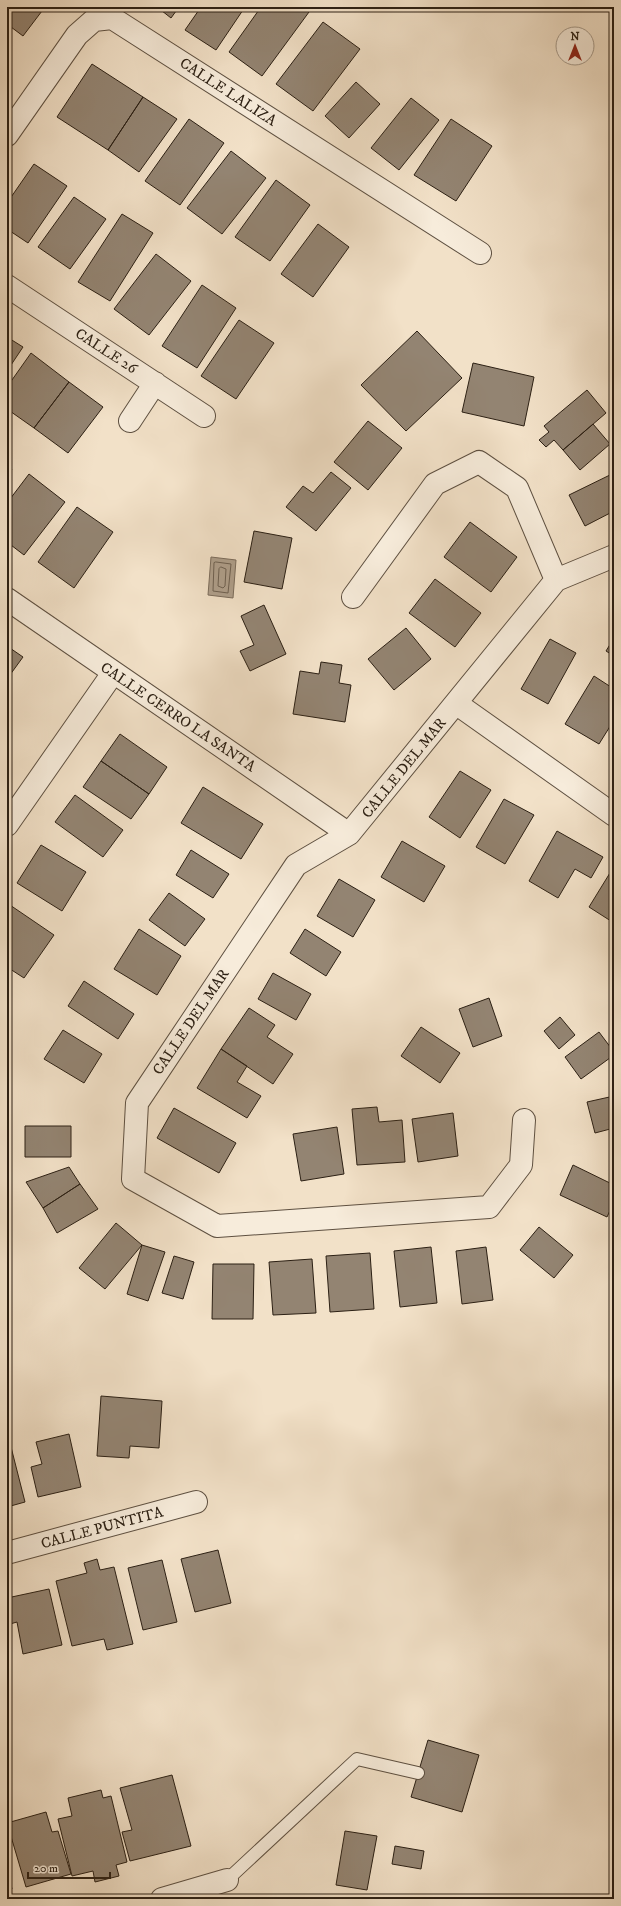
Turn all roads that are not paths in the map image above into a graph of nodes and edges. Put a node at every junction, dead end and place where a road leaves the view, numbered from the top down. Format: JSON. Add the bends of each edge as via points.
{"nodes":[{"id":1,"x":7,"y":135,"type":"edge"},
{"id":2,"x":480,"y":253,"type":"dead end"},
{"id":3,"x":7,"y":286,"type":"edge"},
{"id":4,"x":155,"y":383,"type":"junction"},
{"id":5,"x":204,"y":416,"type":"dead end"},
{"id":6,"x":130,"y":421,"type":"dead end"},
{"id":7,"x":614,"y":556,"type":"edge"},
{"id":8,"x":556,"y":580,"type":"junction"},
{"id":9,"x":353,"y":597,"type":"dead end"},
{"id":10,"x":7,"y":599,"type":"edge"},
{"id":11,"x":113,"y":673,"type":"junction"},
{"id":12,"x":457,"y":704,"type":"junction"},
{"id":13,"x":614,"y":815,"type":"edge"},
{"id":14,"x":7,"y":825,"type":"edge"},
{"id":15,"x":349,"y":834,"type":"junction"},
{"id":16,"x":524,"y":1120,"type":"dead end"},
{"id":17,"x":196,"y":1502,"type":"dead end"},
{"id":18,"x":7,"y":1553,"type":"edge"},
{"id":19,"x":418,"y":1773,"type":"dead end"},
{"id":20,"x":227,"y":1880,"type":"joint"},
{"id":21,"x":162,"y":1899,"type":"edge"}],
"edges":[{"from":1,"to":2,"type":"street","name":"CALLE LALIZA","via":[[77,35],[94,20],[112,18]]},
{"from":3,"to":4,"type":"street","name":"CALLE 26"},
{"from":4,"to":5,"type":"street","name":"CALLE 26"},
{"from":4,"to":6,"type":"street"},
{"from":7,"to":8,"type":"street","name":"CALLE DEL MAR"},
{"from":8,"to":9,"type":"street","via":[[517,488],[479,462],[435,484]]},
{"from":8,"to":12,"type":"street","name":"CALLE DEL MAR"},
{"from":10,"to":11,"type":"street","name":"CALLE CERRO LA SANTA"},
{"from":11,"to":14,"type":"street"},
{"from":11,"to":15,"type":"street","name":"CALLE CERRO LA SANTA"},
{"from":12,"to":13,"type":"street"},
{"from":12,"to":15,"type":"street","name":"CALLE DEL MAR"},
{"from":15,"to":16,"type":"street","name":"CALLE DEL MAR","via":[[296,865],[137,1103],[133,1179],[217,1226],[489,1207],[521,1165]]},
{"from":17,"to":18,"type":"street","name":"CALLE PUNTITA"},
{"from":19,"to":20,"type":"lane","via":[[357,1759]]},
{"from":20,"to":21,"type":"street"}]}
